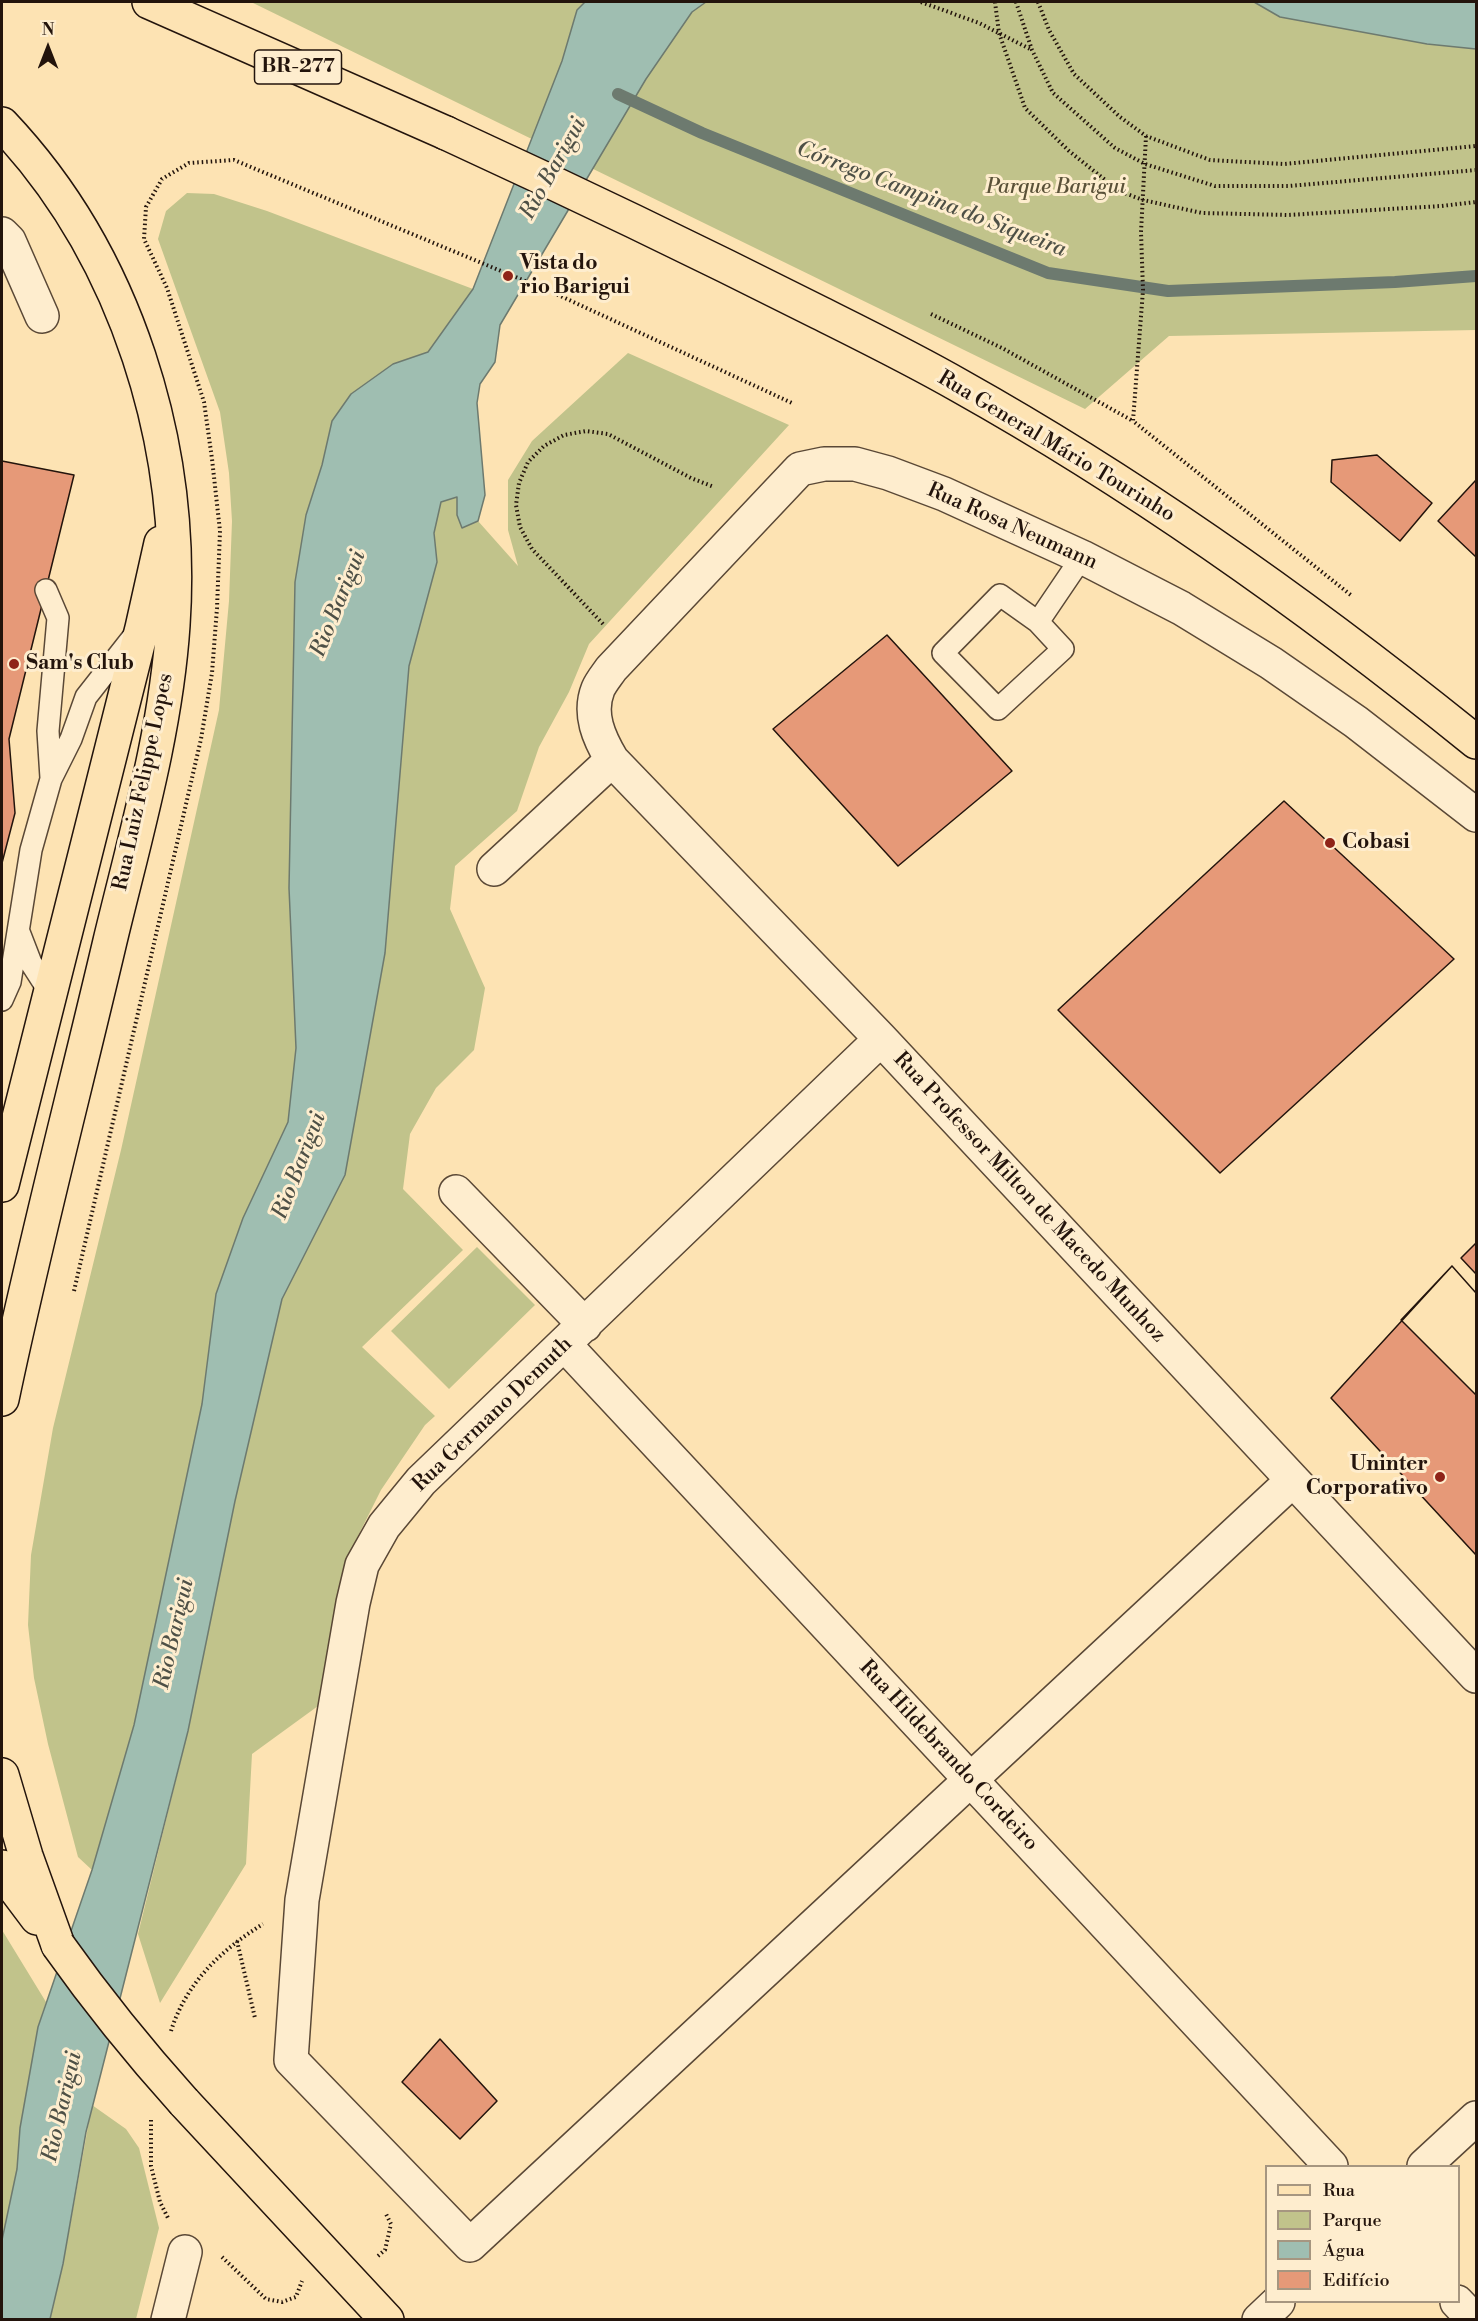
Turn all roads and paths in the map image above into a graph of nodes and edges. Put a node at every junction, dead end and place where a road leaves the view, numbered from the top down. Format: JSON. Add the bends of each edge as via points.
{"nodes":[{"id":1,"x":149,"y":2,"type":"edge"},
{"id":2,"x":921,"y":2,"type":"edge"},
{"id":3,"x":995,"y":2,"type":"edge"},
{"id":4,"x":1016,"y":2,"type":"edge"},
{"id":5,"x":1038,"y":2,"type":"edge"},
{"id":6,"x":999,"y":33,"type":"junction"},
{"id":7,"x":1032,"y":50,"type":"junction"},
{"id":8,"x":2,"y":124,"type":"edge"},
{"id":9,"x":1146,"y":136,"type":"junction"},
{"id":10,"x":1476,"y":146,"type":"edge"},
{"id":11,"x":1145,"y":164,"type":"junction"},
{"id":12,"x":1476,"y":170,"type":"edge"},
{"id":13,"x":1143,"y":201,"type":"junction"},
{"id":14,"x":1476,"y":202,"type":"edge"},
{"id":15,"x":2,"y":234,"type":"edge"},
{"id":16,"x":458,"y":252,"type":"dead end"},
{"id":17,"x":931,"y":314,"type":"dead end"},
{"id":18,"x":42,"y":316,"type":"dead end"},
{"id":19,"x":792,"y":404,"type":"dead end"},
{"id":20,"x":1133,"y":421,"type":"junction"},
{"id":21,"x":714,"y":487,"type":"dead end"},
{"id":22,"x":171,"y":500,"type":"junction"},
{"id":23,"x":1082,"y":557,"type":"junction"},
{"id":24,"x":46,"y":590,"type":"dead end"},
{"id":25,"x":1353,"y":597,"type":"dead end"},
{"id":26,"x":1038,"y":622,"type":"junction"},
{"id":27,"x":142,"y":628,"type":"junction"},
{"id":28,"x":606,"y":628,"type":"dead end"},
{"id":29,"x":594,"y":715,"type":"joint"},
{"id":30,"x":1476,"y":742,"type":"edge"},
{"id":31,"x":612,"y":760,"type":"junction"},
{"id":32,"x":51,"y":779,"type":"junction"},
{"id":33,"x":1476,"y":815,"type":"edge"},
{"id":34,"x":494,"y":869,"type":"dead end"},
{"id":35,"x":19,"y":932,"type":"junction"},
{"id":36,"x":49,"y":991,"type":"junction"},
{"id":37,"x":2,"y":1000,"type":"edge"},
{"id":38,"x":881,"y":1039,"type":"junction"},
{"id":39,"x":2,"y":1180,"type":"edge"},
{"id":40,"x":456,"y":1192,"type":"dead end"},
{"id":41,"x":575,"y":1335,"type":"junction"},
{"id":42,"x":2,"y":1399,"type":"edge"},
{"id":43,"x":1293,"y":1480,"type":"junction"},
{"id":44,"x":1476,"y":1676,"type":"edge"},
{"id":45,"x":2,"y":1775,"type":"edge"},
{"id":46,"x":971,"y":1780,"type":"junction"},
{"id":47,"x":2,"y":1867,"type":"edge"},
{"id":48,"x":58,"y":1945,"type":"junction"},
{"id":49,"x":1476,"y":2118,"type":"edge"},
{"id":50,"x":1330,"y":2165,"type":"edge"},
{"id":51,"x":1425,"y":2165,"type":"edge"},
{"id":52,"x":185,"y":2252,"type":"dead end"},
{"id":53,"x":218,"y":2254,"type":"dead end"},
{"id":54,"x":303,"y":2276,"type":"dead end"},
{"id":55,"x":1276,"y":2303,"type":"edge"},
{"id":56,"x":1459,"y":2303,"type":"edge"},
{"id":57,"x":168,"y":2319,"type":"edge"},
{"id":58,"x":387,"y":2319,"type":"edge"},
{"id":59,"x":1259,"y":2319,"type":"edge"},
{"id":60,"x":1474,"y":2319,"type":"edge"}],
"edges":[{"from":1,"to":30,"type":"main road","name":"Rua General Mário Tourinho","number":"BR-277","via":[[602,205],[949,380],[1046,436],[1212,544],[1326,625]]},
{"from":2,"to":6,"type":"path"},
{"from":3,"to":6,"type":"path"},
{"from":4,"to":7,"type":"path"},
{"from":5,"to":9,"type":"path","via":[[1074,74]]},
{"from":6,"to":7,"type":"path"},
{"from":6,"to":13,"type":"path","via":[[1026,108],[1068,151],[1119,191]]},
{"from":7,"to":11,"type":"path","via":[[1053,93],[1115,148]]},
{"from":8,"to":22,"type":"main road","name":"Rua Luiz Felippe Lopes","via":[[54,190],[91,246],[118,300],[154,408]]},
{"from":9,"to":10,"type":"path","via":[[1210,160],[1284,164]]},
{"from":9,"to":11,"type":"path"},
{"from":11,"to":12,"type":"path","via":[[1215,186],[1289,186]]},
{"from":11,"to":13,"type":"path"},
{"from":13,"to":14,"type":"path","via":[[1202,213],[1288,214]]},
{"from":13,"to":20,"type":"path","via":[[1143,290]]},
{"from":15,"to":18,"type":"street"},
{"from":16,"to":19,"type":"path"},
{"from":17,"to":20,"type":"path","via":[[1002,348]]},
{"from":20,"to":25,"type":"path"},
{"from":21,"to":28,"type":"path","via":[[608,434],[586,431],[564,435],[544,446],[528,462],[519,483],[516,505],[520,527],[532,549]]},
{"from":22,"to":27,"type":"main road"},
{"from":22,"to":42,"type":"main road","name":"Rua Luiz Felippe Lopes","via":[[173,626],[156,748]]},
{"from":23,"to":26,"type":"lane"},
{"from":23,"to":29,"type":"street","name":"Rua Rosa Neumann","via":[[888,473],[855,464],[800,469],[611,669],[598,689]]},
{"from":23,"to":33,"type":"street","name":"Rua Rosa Neumann","via":[[1181,608],[1271,663],[1356,722]]},
{"from":24,"to":32,"type":"lane","via":[[58,618],[48,731]]},
{"from":26,"to":26,"type":"lane","via":[[1000,595],[943,653],[998,710],[1063,649]]},
{"from":27,"to":32,"type":"lane","via":[[86,697]]},
{"from":27,"to":36,"type":"main road"},
{"from":29,"to":31,"type":"street","name":"Rua Professor Milton de Macedo Munhoz","via":[[600,740]]},
{"from":31,"to":34,"type":"street"},
{"from":31,"to":38,"type":"street","name":"Rua Professor Milton de Macedo Munhoz"},
{"from":32,"to":35,"type":"lane","via":[[31,850]]},
{"from":35,"to":36,"type":"lane","via":[[31,963]]},
{"from":35,"to":37,"type":"lane","via":[[10,982]]},
{"from":36,"to":39,"type":"main road"},
{"from":38,"to":41,"type":"street","name":"Rua Germano Demuth"},
{"from":38,"to":43,"type":"street","name":"Rua Professor Milton de Macedo Munhoz"},
{"from":40,"to":41,"type":"street","name":"Rua Hildebrando Cordeiro"},
{"from":41,"to":46,"type":"street","name":"Rua Hildebrando Cordeiro"},
{"from":41,"to":46,"type":"street","name":"Rua Germano Demuth","via":[[422,1481],[384,1526],[362,1566],[302,1900],[291,2060],[470,2246]]},
{"from":43,"to":44,"type":"street","name":"Rua Professor Milton de Macedo Munhoz"},
{"from":43,"to":46,"type":"street"},
{"from":45,"to":48,"type":"main road"},
{"from":46,"to":50,"type":"street","name":"Rua Hildebrando Cordeiro"},
{"from":47,"to":48,"type":"main road"},
{"from":48,"to":58,"type":"main road","bridge":true,"via":[[118,2026],[184,2102]]},
{"from":49,"to":51,"type":"street"},
{"from":52,"to":57,"type":"street"},
{"from":53,"to":54,"type":"path","via":[[266,2299],[282,2302],[296,2297]]},
{"from":55,"to":59,"type":"street"},
{"from":56,"to":60,"type":"street"}]}
